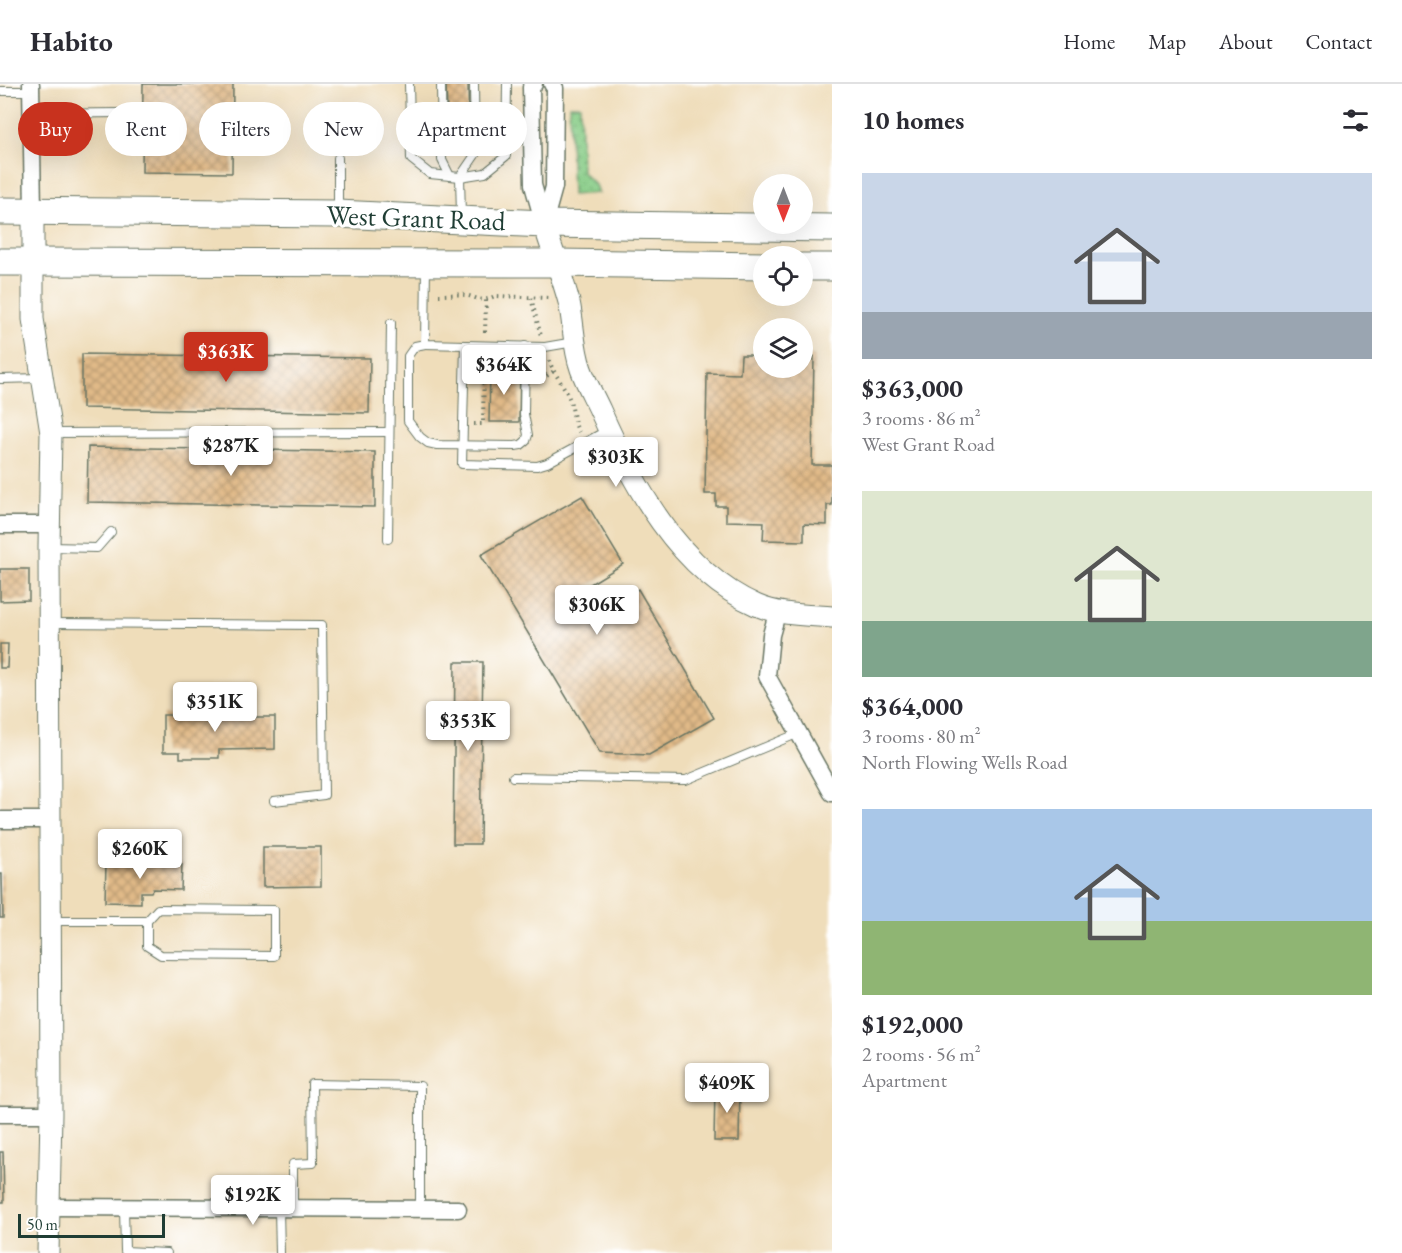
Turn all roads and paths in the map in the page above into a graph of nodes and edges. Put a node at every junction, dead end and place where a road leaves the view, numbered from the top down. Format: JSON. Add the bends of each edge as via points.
{"nodes":[{"id":1,"x":410,"y":84,"type":"edge"},
{"id":2,"x":441,"y":84,"type":"edge"},
{"id":3,"x":474,"y":84,"type":"edge"},
{"id":4,"x":507,"y":84,"type":"edge"},
{"id":5,"x":534,"y":84,"type":"edge"},
{"id":6,"x":552,"y":84,"type":"edge"},
{"id":7,"x":32,"y":87,"type":"edge"},
{"id":8,"x":0,"y":91,"type":"edge"},
{"id":9,"x":32,"y":156,"type":"edge"},
{"id":10,"x":338,"y":158,"type":"dead end"},
{"id":11,"x":450,"y":176,"type":"junction"},
{"id":12,"x":460,"y":177,"type":"junction"},
{"id":13,"x":0,"y":211,"type":"edge"},
{"id":14,"x":33,"y":212,"type":"junction"},
{"id":15,"x":338,"y":214,"type":"junction"},
{"id":16,"x":461,"y":219,"type":"junction"},
{"id":17,"x":544,"y":224,"type":"junction"},
{"id":18,"x":832,"y":228,"type":"edge"},
{"id":19,"x":0,"y":262,"type":"edge"},
{"id":20,"x":34,"y":263,"type":"junction"},
{"id":21,"x":426,"y":263,"type":"junction"},
{"id":22,"x":556,"y":263,"type":"junction"},
{"id":23,"x":753,"y":266,"type":"edge"},
{"id":24,"x":813,"y":267,"type":"edge"},
{"id":25,"x":832,"y":267,"type":"edge"},
{"id":26,"x":426,"y":294,"type":"junction"},
{"id":27,"x":531,"y":298,"type":"junction"},
{"id":28,"x":567,"y":298,"type":"junction"},
{"id":29,"x":391,"y":323,"type":"dead end"},
{"id":30,"x":574,"y":342,"type":"junction"},
{"id":31,"x":425,"y":344,"type":"junction"},
{"id":32,"x":465,"y":345,"type":"junction"},
{"id":33,"x":525,"y":346,"type":"junction"},
{"id":34,"x":544,"y":347,"type":"junction"},
{"id":35,"x":484,"y":362,"type":"dead end"},
{"id":36,"x":41,"y":378,"type":"junction"},
{"id":37,"x":0,"y":379,"type":"edge"},
{"id":38,"x":463,"y":424,"type":"junction"},
{"id":39,"x":608,"y":430,"type":"junction"},
{"id":40,"x":389,"y":432,"type":"junction"},
{"id":41,"x":51,"y":433,"type":"junction"},
{"id":42,"x":586,"y":442,"type":"junction"},
{"id":43,"x":462,"y":446,"type":"junction"},
{"id":44,"x":600,"y":466,"type":"dead end"},
{"id":45,"x":0,"y":525,"type":"edge"},
{"id":46,"x":50,"y":525,"type":"junction"},
{"id":47,"x":111,"y":532,"type":"dead end"},
{"id":48,"x":387,"y":539,"type":"dead end"},
{"id":49,"x":49,"y":547,"type":"junction"},
{"id":50,"x":778,"y":610,"type":"junction"},
{"id":51,"x":832,"y":617,"type":"edge"},
{"id":52,"x":50,"y":623,"type":"junction"},
{"id":53,"x":799,"y":733,"type":"junction"},
{"id":54,"x":513,"y":777,"type":"dead end"},
{"id":55,"x":832,"y":793,"type":"edge"},
{"id":56,"x":274,"y":801,"type":"dead end"},
{"id":57,"x":51,"y":819,"type":"junction"},
{"id":58,"x":0,"y":820,"type":"edge"},
{"id":59,"x":51,"y":921,"type":"junction"},
{"id":60,"x":147,"y":921,"type":"junction"},
{"id":61,"x":0,"y":1114,"type":"edge"},
{"id":62,"x":51,"y":1114,"type":"junction"},
{"id":63,"x":49,"y":1207,"type":"junction"},
{"id":64,"x":124,"y":1208,"type":"junction"},
{"id":65,"x":286,"y":1209,"type":"junction"},
{"id":66,"x":420,"y":1209,"type":"junction"},
{"id":67,"x":458,"y":1209,"type":"dead end"},
{"id":68,"x":48,"y":1253,"type":"edge"},
{"id":69,"x":167,"y":1253,"type":"edge"},
{"id":70,"x":280,"y":1253,"type":"edge"}],
"edges":[{"from":1,"to":11,"type":"lane","via":[[411,159],[430,174]]},
{"from":2,"to":11,"type":"lane","via":[[442,160]]},
{"from":3,"to":12,"type":"lane","via":[[475,155]]},
{"from":4,"to":12,"type":"lane","via":[[506,156],[485,173]]},
{"from":5,"to":17,"type":"street","via":[[533,185]]},
{"from":6,"to":17,"type":"street","via":[[554,187]]},
{"from":7,"to":8,"type":"lane"},
{"from":9,"to":14,"type":"street"},
{"from":10,"to":15,"type":"lane"},
{"from":11,"to":12,"type":"lane"},
{"from":12,"to":16,"type":"lane"},
{"from":13,"to":14,"type":"main road","name":"West Grant Road"},
{"from":14,"to":15,"type":"main road","name":"West Grant Road"},
{"from":14,"to":20,"type":"street"},
{"from":15,"to":16,"type":"main road","name":"West Grant Road"},
{"from":16,"to":17,"type":"main road","name":"West Grant Road"},
{"from":17,"to":18,"type":"main road","name":"West Grant Road"},
{"from":17,"to":22,"type":"street"},
{"from":19,"to":20,"type":"main road","name":"West Grant Road"},
{"from":20,"to":21,"type":"main road","name":"West Grant Road"},
{"from":20,"to":36,"type":"street","via":[[33,319]]},
{"from":21,"to":22,"type":"main road","name":"West Grant Road"},
{"from":21,"to":26,"type":"lane"},
{"from":22,"to":23,"type":"main road","name":"West Grant Road"},
{"from":22,"to":28,"type":"street"},
{"from":24,"to":25,"type":"main road"},
{"from":26,"to":27,"type":"path","via":[[466,295],[475,300],[495,296]]},
{"from":26,"to":31,"type":"lane"},
{"from":27,"to":28,"type":"path"},
{"from":27,"to":34,"type":"path"},
{"from":28,"to":30,"type":"street"},
{"from":29,"to":40,"type":"lane"},
{"from":30,"to":34,"type":"lane"},
{"from":30,"to":39,"type":"street","via":[[580,368]]},
{"from":31,"to":32,"type":"lane"},
{"from":31,"to":43,"type":"lane","via":[[415,346],[408,356],[408,421],[428,444]]},
{"from":32,"to":33,"type":"lane"},
{"from":32,"to":38,"type":"lane"},
{"from":33,"to":34,"type":"lane"},
{"from":33,"to":43,"type":"lane","via":[[526,441],[520,446]]},
{"from":34,"to":42,"type":"path","via":[[572,405],[574,423]]},
{"from":35,"to":38,"type":"path","via":[[483,424]]},
{"from":36,"to":37,"type":"lane"},
{"from":36,"to":41,"type":"street"},
{"from":38,"to":43,"type":"lane"},
{"from":39,"to":42,"type":"lane"},
{"from":39,"to":50,"type":"street","via":[[627,469],[695,563],[721,586],[757,606]]},
{"from":40,"to":41,"type":"lane"},
{"from":40,"to":48,"type":"lane"},
{"from":41,"to":46,"type":"street"},
{"from":42,"to":43,"type":"lane","via":[[537,466],[462,464]]},
{"from":42,"to":44,"type":"path"},
{"from":45,"to":46,"type":"street"},
{"from":46,"to":49,"type":"street"},
{"from":47,"to":49,"type":"lane","via":[[97,548]]},
{"from":49,"to":52,"type":"street"},
{"from":50,"to":51,"type":"street"},
{"from":50,"to":53,"type":"street","via":[[771,635],[768,676]]},
{"from":52,"to":56,"type":"lane","via":[[322,625],[324,795]]},
{"from":52,"to":57,"type":"street"},
{"from":53,"to":54,"type":"lane","via":[[686,780]]},
{"from":53,"to":55,"type":"street"},
{"from":57,"to":58,"type":"street"},
{"from":57,"to":59,"type":"street"},
{"from":59,"to":60,"type":"lane"},
{"from":59,"to":62,"type":"street"},
{"from":60,"to":60,"type":"lane","via":[[158,909],[274,910],[274,956],[161,955],[147,946]]},
{"from":61,"to":62,"type":"street"},
{"from":62,"to":63,"type":"street"},
{"from":63,"to":64,"type":"street"},
{"from":63,"to":68,"type":"street"},
{"from":64,"to":65,"type":"street"},
{"from":64,"to":69,"type":"lane","via":[[125,1251]]},
{"from":65,"to":66,"type":"street"},
{"from":65,"to":66,"type":"lane","via":[[293,1164],[313,1163],[312,1084],[420,1086]]},
{"from":65,"to":70,"type":"lane"},
{"from":66,"to":67,"type":"street"}]}
